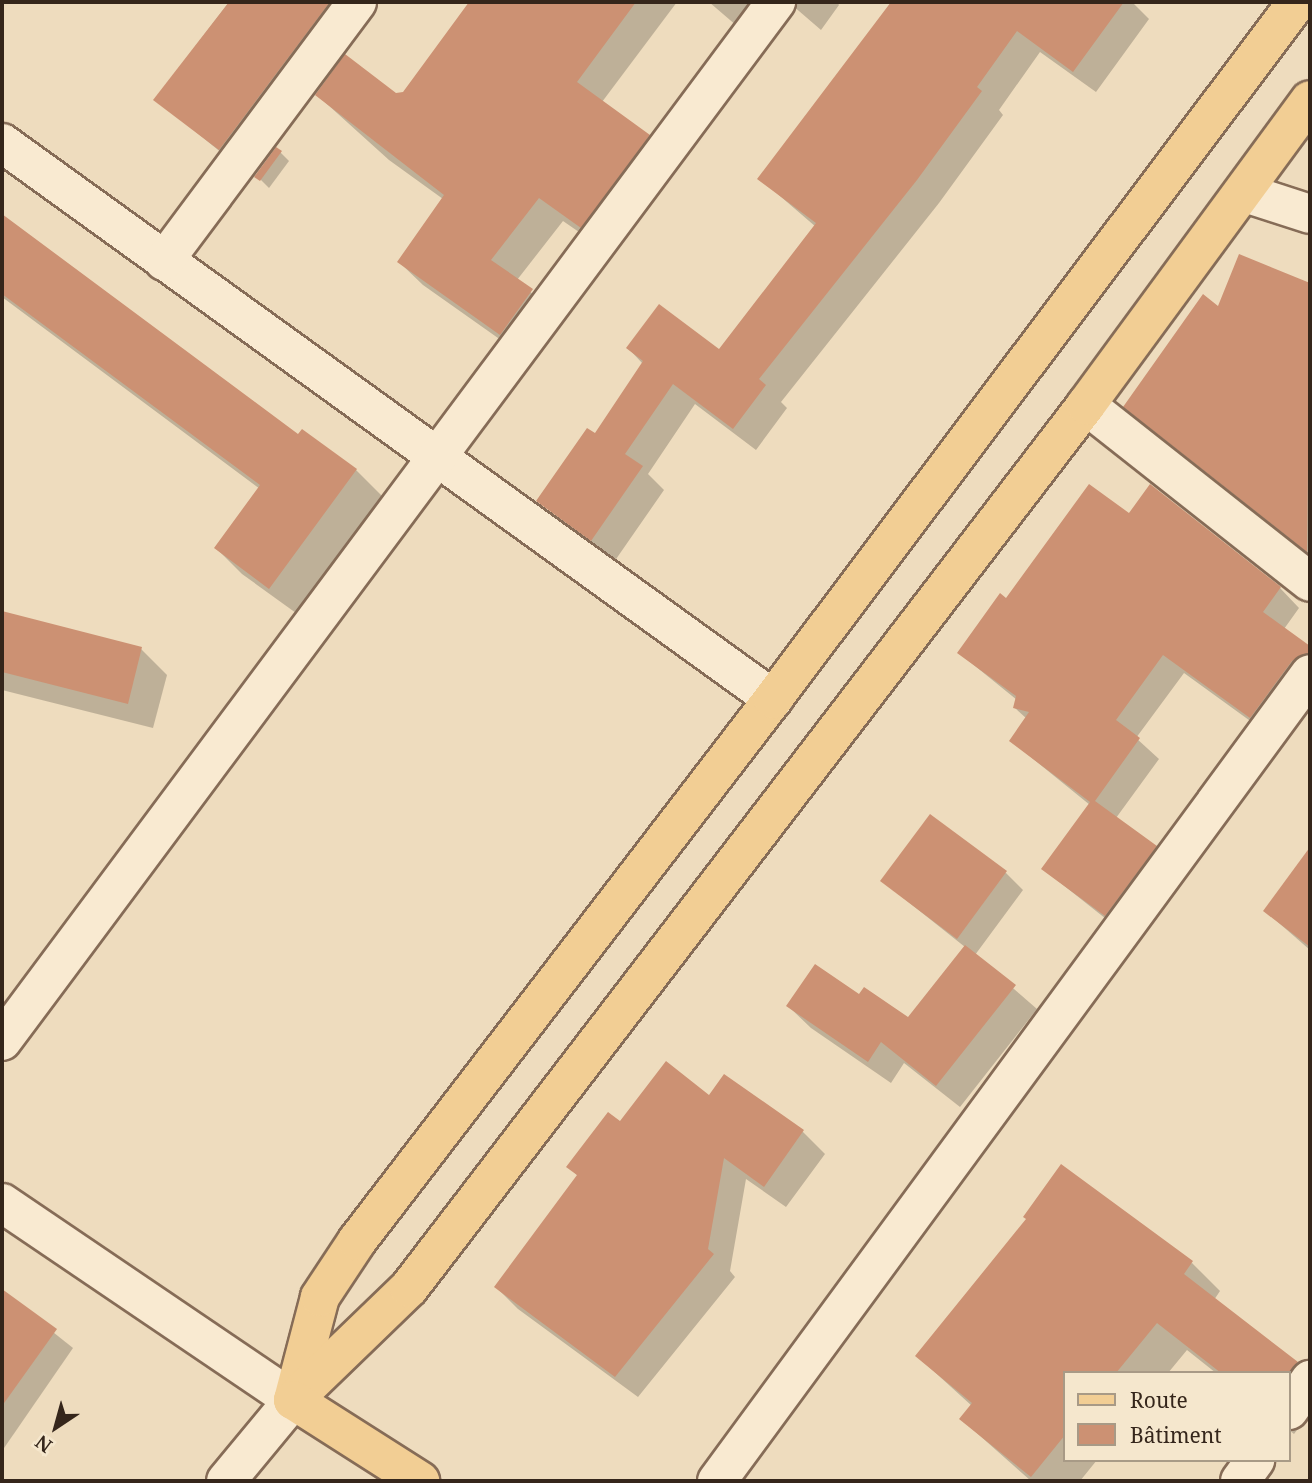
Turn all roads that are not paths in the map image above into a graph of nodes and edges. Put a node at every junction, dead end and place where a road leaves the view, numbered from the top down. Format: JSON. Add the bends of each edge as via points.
{"nodes":[{"id":1,"x":357,"y":2,"type":"edge"},
{"id":2,"x":776,"y":2,"type":"edge"},
{"id":3,"x":1297,"y":2,"type":"edge"},
{"id":4,"x":1310,"y":100,"type":"edge"},
{"id":5,"x":2,"y":143,"type":"edge"},
{"id":6,"x":1245,"y":193,"type":"junction"},
{"id":7,"x":1310,"y":214,"type":"edge"},
{"id":8,"x":164,"y":261,"type":"junction"},
{"id":9,"x":1086,"y":405,"type":"junction"},
{"id":10,"x":435,"y":457,"type":"junction"},
{"id":11,"x":1310,"y":582,"type":"edge"},
{"id":12,"x":1310,"y":674,"type":"edge"},
{"id":13,"x":773,"y":699,"type":"junction"},
{"id":14,"x":2,"y":1041,"type":"edge"},
{"id":15,"x":2,"y":1203,"type":"edge"},
{"id":16,"x":1310,"y":1380,"type":"edge"},
{"id":17,"x":293,"y":1400,"type":"junction"},
{"id":18,"x":1291,"y":1407,"type":"edge"},
{"id":19,"x":1254,"y":1462,"type":"edge"},
{"id":20,"x":226,"y":1481,"type":"edge"},
{"id":21,"x":421,"y":1481,"type":"edge"},
{"id":22,"x":717,"y":1481,"type":"edge"},
{"id":23,"x":1240,"y":1481,"type":"edge"}],
"edges":[{"from":1,"to":8,"type":"street"},
{"from":2,"to":10,"type":"street"},
{"from":3,"to":13,"type":"main road"},
{"from":4,"to":6,"type":"main road"},
{"from":5,"to":8,"type":"street"},
{"from":6,"to":7,"type":"street"},
{"from":6,"to":9,"type":"main road"},
{"from":8,"to":10,"type":"street"},
{"from":9,"to":11,"type":"street"},
{"from":9,"to":17,"type":"main road","via":[[409,1288]]},
{"from":10,"to":13,"type":"street"},
{"from":10,"to":14,"type":"street"},
{"from":12,"to":22,"type":"street"},
{"from":13,"to":17,"type":"main road","via":[[357,1241],[320,1297]]},
{"from":15,"to":17,"type":"street"},
{"from":16,"to":18,"type":"street"},
{"from":17,"to":20,"type":"street"},
{"from":17,"to":21,"type":"main road"},
{"from":19,"to":23,"type":"street"}]}
